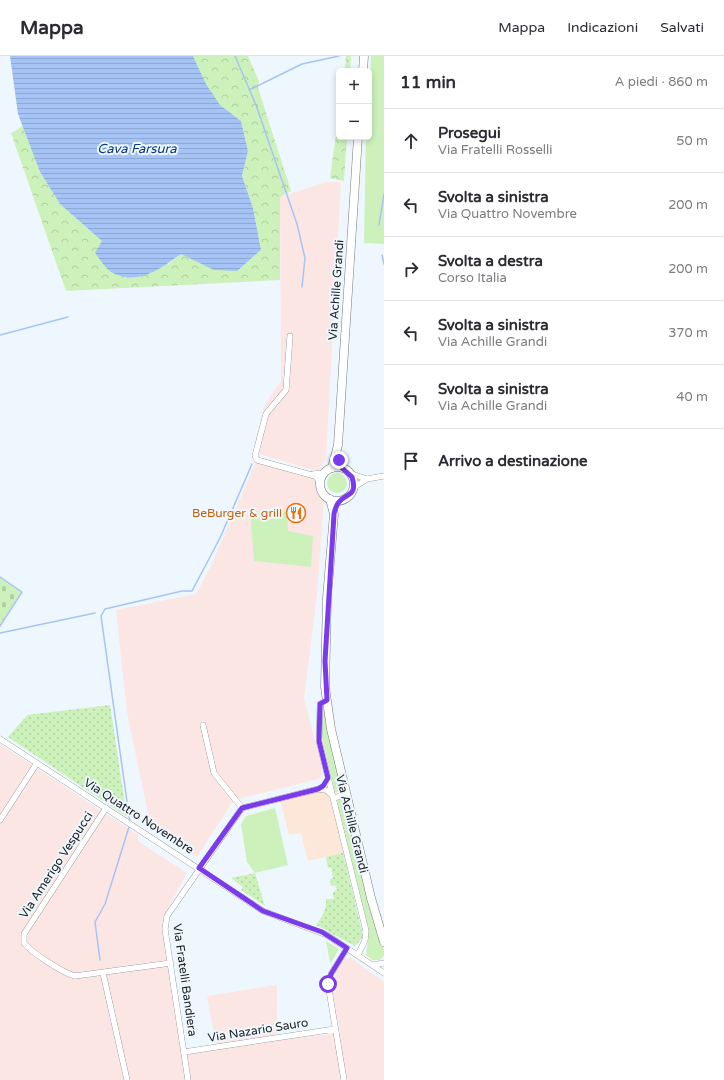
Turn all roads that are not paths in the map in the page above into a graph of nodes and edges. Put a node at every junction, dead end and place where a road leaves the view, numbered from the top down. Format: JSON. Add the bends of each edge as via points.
{"nodes":[{"id":1,"x":364,"y":56,"type":"edge"},
{"id":2,"x":363,"y":68,"type":"edge"},
{"id":3,"x":358,"y":140,"type":"edge"},
{"id":4,"x":290,"y":336,"type":"dead end"},
{"id":5,"x":338,"y":445,"type":"junction"},
{"id":6,"x":332,"y":468,"type":"junction"},
{"id":7,"x":346,"y":471,"type":"junction"},
{"id":8,"x":324,"y":473,"type":"junction"},
{"id":9,"x":310,"y":474,"type":"junction"},
{"id":10,"x":384,"y":476,"type":"edge"},
{"id":11,"x":367,"y":479,"type":"junction"},
{"id":12,"x":320,"y":482,"type":"junction"},
{"id":13,"x":353,"y":488,"type":"junction"},
{"id":14,"x":330,"y":499,"type":"junction"},
{"id":15,"x":340,"y":500,"type":"junction"},
{"id":16,"x":334,"y":514,"type":"junction"},
{"id":17,"x":327,"y":700,"type":"junction"},
{"id":18,"x":203,"y":725,"type":"dead end"},
{"id":19,"x":0,"y":739,"type":"edge"},
{"id":20,"x":37,"y":763,"type":"junction"},
{"id":21,"x":328,"y":778,"type":"junction"},
{"id":22,"x":318,"y":789,"type":"junction"},
{"id":23,"x":346,"y":795,"type":"junction"},
{"id":24,"x":333,"y":797,"type":"junction"},
{"id":25,"x":106,"y":808,"type":"junction"},
{"id":26,"x":242,"y":808,"type":"junction"},
{"id":27,"x":0,"y":820,"type":"edge"},
{"id":28,"x":199,"y":868,"type":"junction"},
{"id":29,"x":371,"y":898,"type":"junction"},
{"id":30,"x":384,"y":926,"type":"edge"},
{"id":31,"x":384,"y":942,"type":"edge"},
{"id":32,"x":347,"y":948,"type":"junction"},
{"id":33,"x":358,"y":955,"type":"junction"},
{"id":34,"x":171,"y":963,"type":"junction"},
{"id":35,"x":384,"y":963,"type":"edge"},
{"id":36,"x":373,"y":965,"type":"junction"},
{"id":37,"x":103,"y":973,"type":"junction"},
{"id":38,"x":384,"y":973,"type":"edge"},
{"id":39,"x":335,"y":1029,"type":"junction"},
{"id":40,"x":184,"y":1052,"type":"junction"},
{"id":41,"x":127,"y":1080,"type":"edge"},
{"id":42,"x":188,"y":1080,"type":"edge"},
{"id":43,"x":344,"y":1080,"type":"edge"}],
"edges":[{"from":1,"to":2,"type":"main road"},
{"from":3,"to":5,"type":"main road","name":"Via Achille Grandi"},
{"from":4,"to":9,"type":"street","via":[[286,390],[266,414],[255,455],[257,460]]},
{"from":5,"to":6,"type":"main road","name":"Via Achille Grandi"},
{"from":5,"to":7,"type":"main road","name":"Via Achille Grandi"},
{"from":6,"to":7,"type":"main road"},
{"from":6,"to":8,"type":"main road"},
{"from":7,"to":11,"type":"street"},
{"from":7,"to":13,"type":"main road","name":"Via Achille Grandi","via":[[352,478]]},
{"from":8,"to":9,"type":"street"},
{"from":8,"to":12,"type":"main road"},
{"from":9,"to":12,"type":"street"},
{"from":10,"to":11,"type":"street"},
{"from":11,"to":13,"type":"street"},
{"from":12,"to":14,"type":"main road","name":"Via Achille Grandi","via":[[323,493]]},
{"from":13,"to":15,"type":"main road","name":"Via Achille Grandi","via":[[348,496]]},
{"from":14,"to":15,"type":"main road"},
{"from":14,"to":16,"type":"main road","name":"Via Achille Grandi"},
{"from":15,"to":16,"type":"main road","name":"Via Achille Grandi"},
{"from":16,"to":17,"type":"main road","name":"Via Achille Grandi","via":[[325,661]]},
{"from":17,"to":21,"type":"street","name":"Via Achille Grandi","via":[[320,704],[318,733]]},
{"from":17,"to":23,"type":"main road","name":"Via Achille Grandi","via":[[330,729]]},
{"from":18,"to":26,"type":"street","via":[[214,773]]},
{"from":19,"to":20,"type":"street","name":"Via Quattro Novembre"},
{"from":20,"to":25,"type":"street","name":"Via Quattro Novembre"},
{"from":20,"to":27,"type":"street"},
{"from":21,"to":22,"type":"street"},
{"from":21,"to":24,"type":"street","name":"Via Achille Grandi"},
{"from":22,"to":24,"type":"street","via":[[326,790]]},
{"from":22,"to":26,"type":"street"},
{"from":23,"to":24,"type":"street"},
{"from":23,"to":29,"type":"main road","name":"Via Achille Grandi"},
{"from":24,"to":33,"type":"street","name":"Via Achille Grandi","via":[[366,931]]},
{"from":25,"to":28,"type":"street","name":"Via Quattro Novembre"},
{"from":25,"to":37,"type":"street","name":"Via Amerigo Vespucci","via":[[24,934],[23,940],[26,946],[75,976]]},
{"from":26,"to":28,"type":"street","name":"Via Fratelli Bandiera"},
{"from":28,"to":32,"type":"street","name":"Via Quattro Novembre","via":[[263,911],[322,932]]},
{"from":28,"to":34,"type":"street","name":"Via Fratelli Bandiera","via":[[166,920],[165,929]]},
{"from":29,"to":30,"type":"main road","name":"Via Achille Grandi"},
{"from":29,"to":31,"type":"main road","name":"Via Achille Grandi"},
{"from":32,"to":33,"type":"street","name":"Via Quattro Novembre"},
{"from":32,"to":39,"type":"street","via":[[331,974],[328,984]]},
{"from":33,"to":36,"type":"street","name":"Via Quattro Novembre"},
{"from":34,"to":37,"type":"street"},
{"from":34,"to":40,"type":"street","name":"Via Fratelli Bandiera"},
{"from":35,"to":36,"type":"street"},
{"from":36,"to":38,"type":"street","name":"Via Quattro Novembre"},
{"from":37,"to":41,"type":"street"},
{"from":39,"to":40,"type":"street","name":"Via Nazario Sauro"},
{"from":39,"to":43,"type":"street"},
{"from":40,"to":42,"type":"street","name":"Via Fratelli Bandiera"}]}
